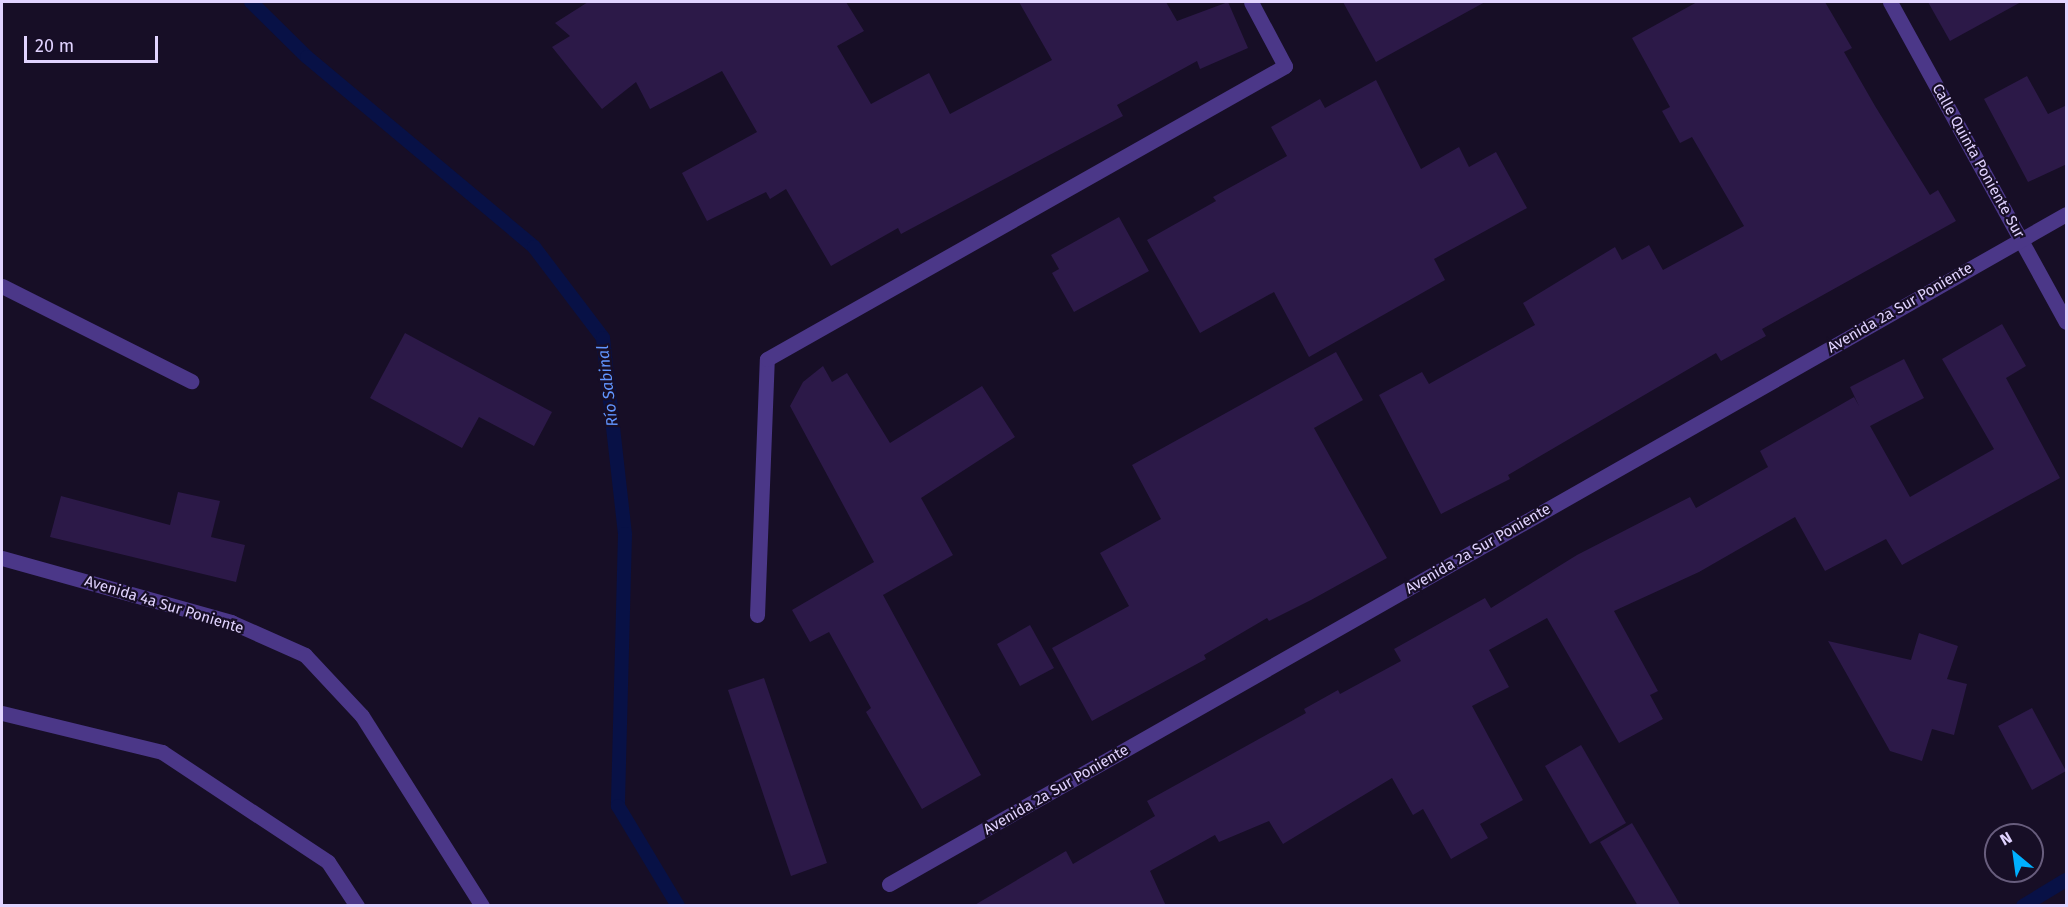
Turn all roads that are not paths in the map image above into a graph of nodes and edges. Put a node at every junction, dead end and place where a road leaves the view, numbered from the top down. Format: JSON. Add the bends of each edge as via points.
{"nodes":[{"id":1,"x":1251,"y":2,"type":"edge"},
{"id":2,"x":1890,"y":2,"type":"edge"},
{"id":3,"x":2067,"y":213,"type":"edge"},
{"id":4,"x":2021,"y":239,"type":"junction"},
{"id":5,"x":2,"y":286,"type":"edge"},
{"id":6,"x":2067,"y":322,"type":"edge"},
{"id":7,"x":191,"y":381,"type":"dead end"},
{"id":8,"x":2,"y":558,"type":"edge"},
{"id":9,"x":757,"y":615,"type":"dead end"},
{"id":10,"x":2,"y":713,"type":"edge"},
{"id":11,"x":890,"y":884,"type":"dead end"},
{"id":12,"x":357,"y":906,"type":"edge"},
{"id":13,"x":482,"y":906,"type":"edge"}],
"edges":[{"from":1,"to":9,"type":"street","via":[[1285,66],[767,359]]},
{"from":2,"to":4,"type":"street","name":"Calle Quinta Poniente Sur"},
{"from":3,"to":4,"type":"street","name":"Avenida 2a Sur Poniente"},
{"from":4,"to":6,"type":"street","name":"Calle Quinta Poniente Sur"},
{"from":4,"to":11,"type":"street","name":"Avenida 2a Sur Poniente"},
{"from":5,"to":7,"type":"street"},
{"from":8,"to":13,"type":"street","name":"Avenida 4a Sur Poniente","via":[[231,622],[305,655],[362,716]]},
{"from":10,"to":12,"type":"street","via":[[162,752],[328,862]]}]}
